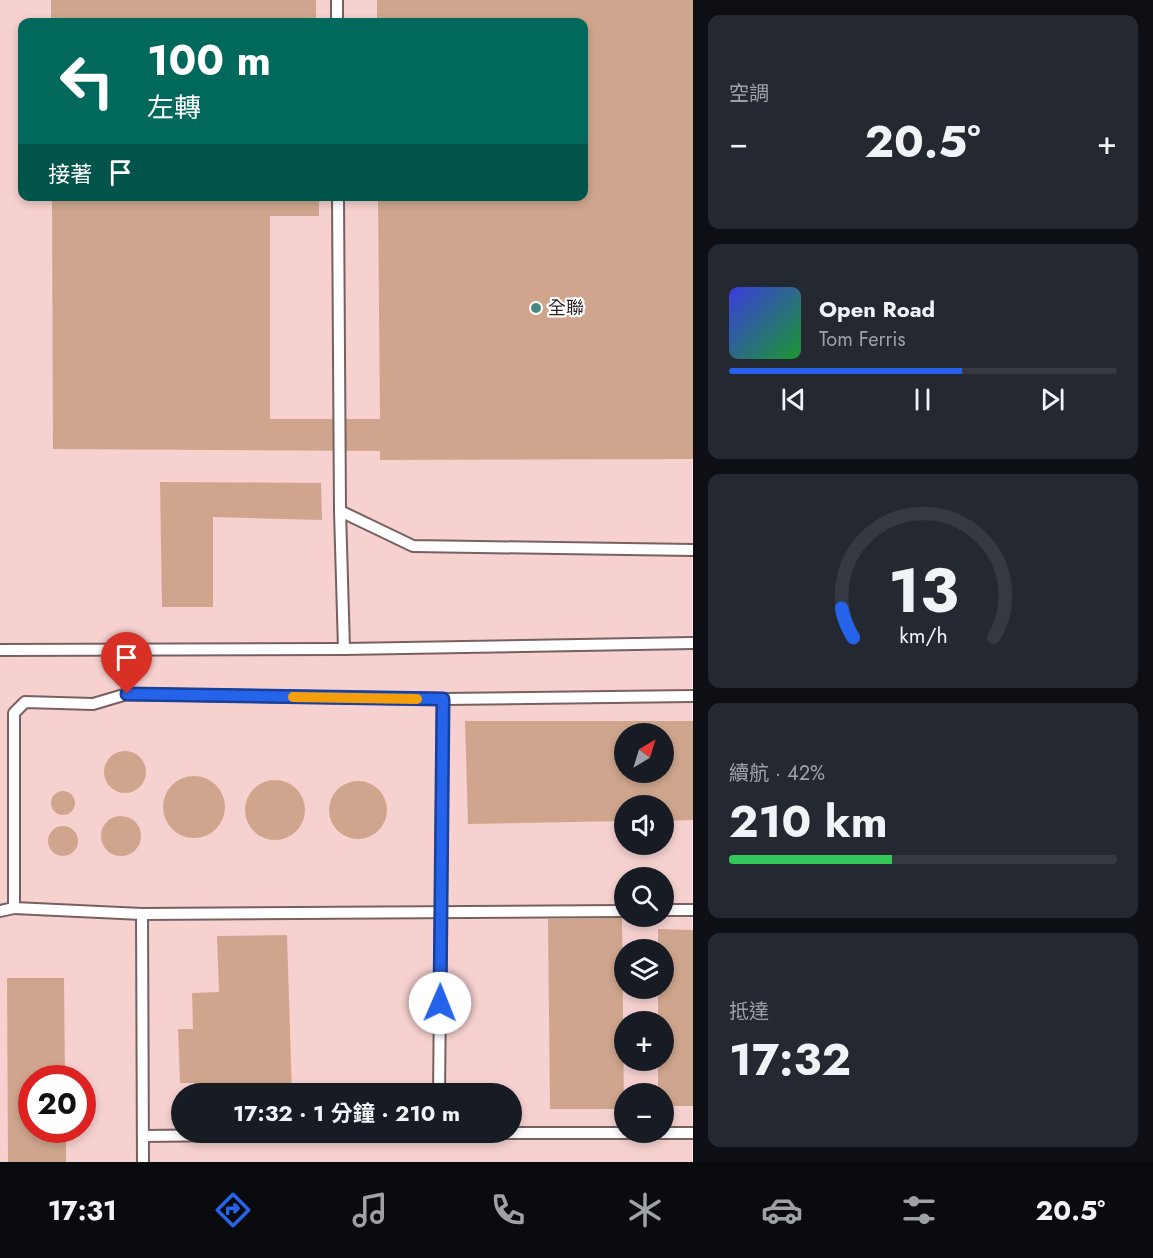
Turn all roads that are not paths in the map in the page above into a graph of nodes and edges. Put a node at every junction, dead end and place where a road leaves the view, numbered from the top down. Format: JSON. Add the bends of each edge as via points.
{"nodes":[{"id":1,"x":337,"y":0,"type":"edge"},
{"id":2,"x":337,"y":18,"type":"edge"},
{"id":3,"x":338,"y":201,"type":"edge"},
{"id":4,"x":340,"y":511,"type":"junction"},
{"id":5,"x":693,"y":550,"type":"edge"},
{"id":6,"x":693,"y":643,"type":"edge"},
{"id":7,"x":344,"y":649,"type":"junction"},
{"id":8,"x":0,"y":650,"type":"edge"},
{"id":9,"x":693,"y":696,"type":"edge"},
{"id":10,"x":443,"y":699,"type":"junction"},
{"id":11,"x":14,"y":909,"type":"junction"},
{"id":12,"x":674,"y":910,"type":"edge"},
{"id":13,"x":693,"y":910,"type":"edge"},
{"id":14,"x":0,"y":911,"type":"edge"},
{"id":15,"x":614,"y":911,"type":"edge"},
{"id":16,"x":441,"y":913,"type":"junction"},
{"id":17,"x":142,"y":914,"type":"junction"},
{"id":18,"x":439,"y":1083,"type":"edge"},
{"id":19,"x":693,"y":1133,"type":"edge"},
{"id":20,"x":143,"y":1136,"type":"junction"},
{"id":21,"x":143,"y":1162,"type":"edge"}],
"edges":[{"from":1,"to":2,"type":"lane"},
{"from":3,"to":4,"type":"lane"},
{"from":4,"to":5,"type":"lane","via":[[413,546]]},
{"from":4,"to":7,"type":"lane"},
{"from":6,"to":7,"type":"lane"},
{"from":7,"to":8,"type":"lane"},
{"from":9,"to":10,"type":"lane"},
{"from":10,"to":11,"type":"lane","via":[[127,694],[93,704],[25,702],[14,713]]},
{"from":10,"to":16,"type":"lane"},
{"from":11,"to":14,"type":"lane"},
{"from":11,"to":17,"type":"lane"},
{"from":12,"to":13,"type":"lane"},
{"from":15,"to":16,"type":"lane"},
{"from":16,"to":17,"type":"lane"},
{"from":16,"to":18,"type":"lane"},
{"from":17,"to":20,"type":"lane"},
{"from":19,"to":20,"type":"lane"},
{"from":20,"to":21,"type":"lane"}]}
